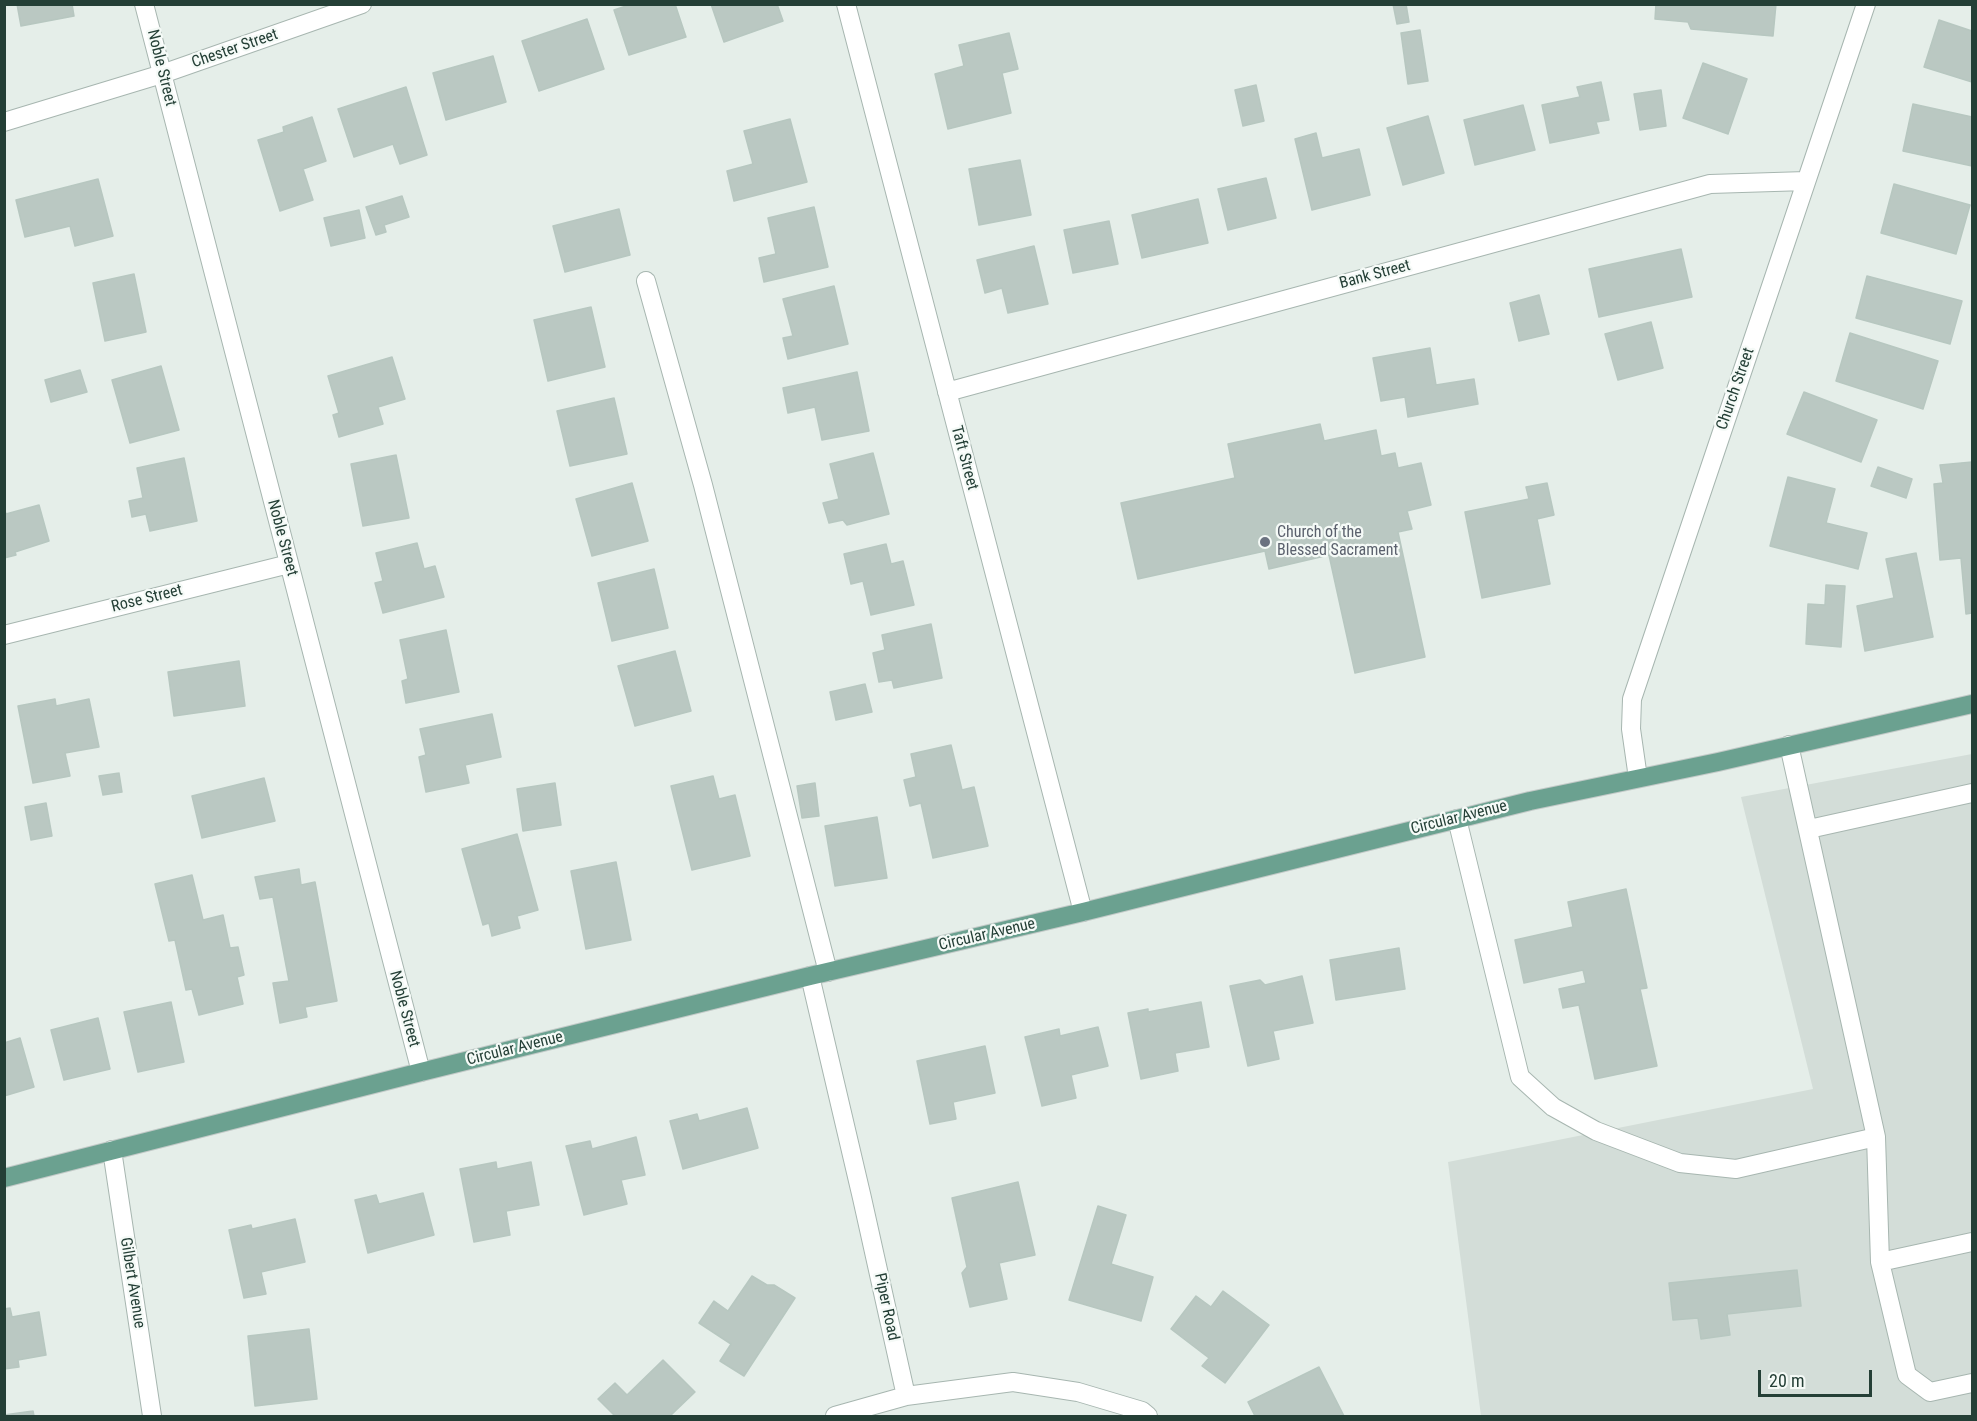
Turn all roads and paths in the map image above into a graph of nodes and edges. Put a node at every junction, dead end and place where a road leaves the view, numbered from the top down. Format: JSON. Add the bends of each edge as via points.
{"nodes":[{"id":1,"x":144,"y":4,"type":"edge"},
{"id":2,"x":362,"y":4,"type":"edge"},
{"id":3,"x":846,"y":4,"type":"edge"},
{"id":4,"x":1866,"y":4,"type":"edge"},
{"id":5,"x":162,"y":74,"type":"junction"},
{"id":6,"x":4,"y":122,"type":"edge"},
{"id":7,"x":1806,"y":181,"type":"junction"},
{"id":8,"x":646,"y":281,"type":"dead end"},
{"id":9,"x":947,"y":392,"type":"junction"},
{"id":10,"x":289,"y":564,"type":"junction"},
{"id":11,"x":4,"y":635,"type":"edge"},
{"id":12,"x":1972,"y":704,"type":"edge"},
{"id":13,"x":1789,"y":745,"type":"junction"},
{"id":14,"x":1638,"y":778,"type":"junction"},
{"id":15,"x":1972,"y":793,"type":"edge"},
{"id":16,"x":1457,"y":819,"type":"junction"},
{"id":17,"x":1809,"y":829,"type":"junction"},
{"id":18,"x":1083,"y":912,"type":"junction"},
{"id":19,"x":819,"y":974,"type":"junction"},
{"id":20,"x":421,"y":1072,"type":"junction"},
{"id":21,"x":1876,"y":1137,"type":"junction"},
{"id":22,"x":112,"y":1150,"type":"junction"},
{"id":23,"x":4,"y":1178,"type":"edge"},
{"id":24,"x":1972,"y":1242,"type":"edge"},
{"id":25,"x":1880,"y":1262,"type":"junction"},
{"id":26,"x":1972,"y":1383,"type":"edge"},
{"id":27,"x":906,"y":1396,"type":"junction"},
{"id":28,"x":152,"y":1416,"type":"edge"},
{"id":29,"x":835,"y":1416,"type":"edge"},
{"id":30,"x":1148,"y":1416,"type":"edge"}],
"edges":[{"from":1,"to":5,"type":"street","name":"Noble Street"},
{"from":2,"to":5,"type":"street","name":"Chester Street"},
{"from":3,"to":9,"type":"street","name":"Taft Street"},
{"from":4,"to":7,"type":"street","name":"Church Street"},
{"from":5,"to":6,"type":"street","name":"Chester Street"},
{"from":5,"to":10,"type":"street","name":"Noble Street"},
{"from":7,"to":9,"type":"street","name":"Bank Street","via":[[1710,184]]},
{"from":7,"to":14,"type":"street","name":"Church Street","via":[[1632,699],[1631,729]]},
{"from":8,"to":19,"type":"street","name":"Piper Road","via":[[703,485]]},
{"from":9,"to":18,"type":"street","name":"Taft Street"},
{"from":10,"to":11,"type":"street","name":"Rose Street"},
{"from":10,"to":20,"type":"street","name":"Noble Street"},
{"from":12,"to":13,"type":"main road","name":"Circular Avenue"},
{"from":13,"to":14,"type":"main road","name":"Circular Avenue"},
{"from":13,"to":17,"type":"street"},
{"from":14,"to":16,"type":"main road","name":"Circular Avenue"},
{"from":15,"to":17,"type":"street"},
{"from":16,"to":18,"type":"main road","name":"Circular Avenue"},
{"from":16,"to":21,"type":"street","via":[[1520,1077],[1553,1107],[1596,1131],[1680,1163],[1736,1169]]},
{"from":17,"to":21,"type":"street"},
{"from":18,"to":19,"type":"main road","name":"Circular Avenue"},
{"from":19,"to":20,"type":"main road","name":"Circular Avenue"},
{"from":19,"to":27,"type":"street","name":"Piper Road","via":[[862,1198]]},
{"from":20,"to":22,"type":"main road","name":"Circular Avenue"},
{"from":21,"to":25,"type":"street"},
{"from":22,"to":23,"type":"main road","name":"Circular Avenue"},
{"from":22,"to":28,"type":"street","name":"Gilbert Avenue"},
{"from":24,"to":25,"type":"street"},
{"from":25,"to":26,"type":"street","via":[[1907,1375],[1930,1392]]},
{"from":27,"to":29,"type":"street"},
{"from":27,"to":30,"type":"street","via":[[1013,1382],[1077,1392]]}]}
